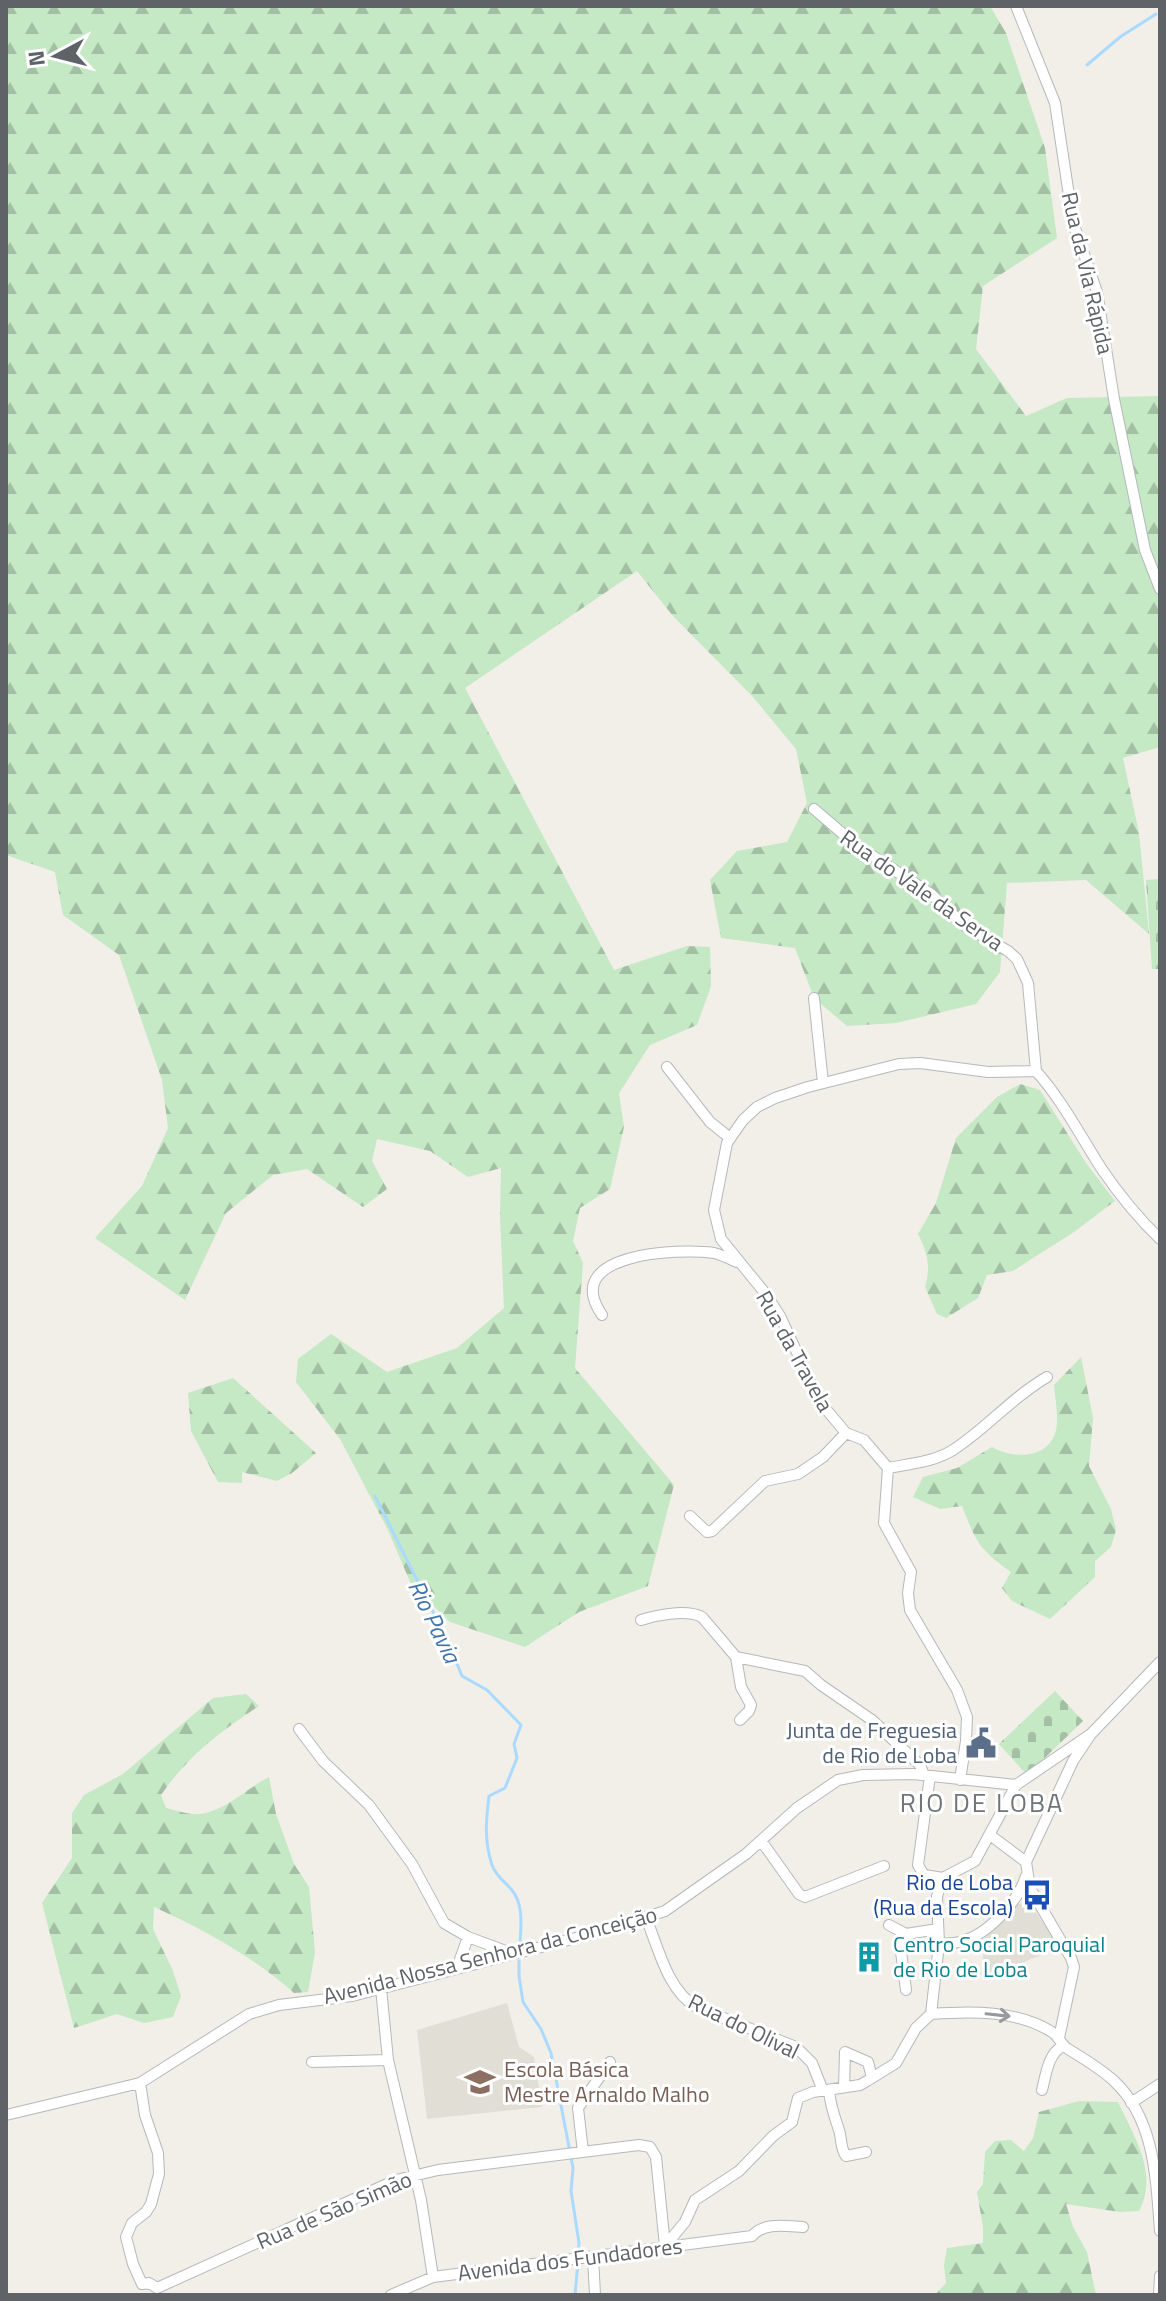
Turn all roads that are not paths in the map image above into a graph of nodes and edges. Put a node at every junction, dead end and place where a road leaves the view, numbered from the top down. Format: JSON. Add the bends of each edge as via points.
{"nodes":[{"id":1,"x":1016,"y":6,"type":"edge"},
{"id":2,"x":1160,"y":589,"type":"edge"},
{"id":3,"x":814,"y":809,"type":"dead end"},
{"id":4,"x":814,"y":998,"type":"dead end"},
{"id":5,"x":667,"y":1067,"type":"dead end"},
{"id":6,"x":1036,"y":1071,"type":"junction"},
{"id":7,"x":823,"y":1083,"type":"junction"},
{"id":8,"x":730,"y":1138,"type":"junction"},
{"id":9,"x":1160,"y":1239,"type":"edge"},
{"id":10,"x":739,"y":1263,"type":"junction"},
{"id":11,"x":602,"y":1315,"type":"dead end"},
{"id":12,"x":1047,"y":1377,"type":"dead end"},
{"id":13,"x":846,"y":1433,"type":"junction"},
{"id":14,"x":888,"y":1468,"type":"junction"},
{"id":15,"x":690,"y":1516,"type":"dead end"},
{"id":16,"x":641,"y":1620,"type":"dead end"},
{"id":17,"x":736,"y":1657,"type":"junction"},
{"id":18,"x":1160,"y":1662,"type":"edge"},
{"id":19,"x":740,"y":1720,"type":"dead end"},
{"id":20,"x":299,"y":1729,"type":"dead end"},
{"id":21,"x":1069,"y":1757,"type":"junction"},
{"id":22,"x":927,"y":1775,"type":"junction"},
{"id":23,"x":960,"y":1780,"type":"junction"},
{"id":24,"x":1016,"y":1785,"type":"junction"},
{"id":25,"x":990,"y":1835,"type":"junction"},
{"id":26,"x":762,"y":1842,"type":"junction"},
{"id":27,"x":1026,"y":1862,"type":"junction"},
{"id":28,"x":884,"y":1866,"type":"dead end"},
{"id":29,"x":1027,"y":1874,"type":"junction"},
{"id":30,"x":943,"y":1878,"type":"junction"},
{"id":31,"x":646,"y":1918,"type":"junction"},
{"id":32,"x":889,"y":1925,"type":"dead end"},
{"id":33,"x":938,"y":1929,"type":"junction"},
{"id":34,"x":908,"y":1934,"type":"junction"},
{"id":35,"x":468,"y":1937,"type":"junction"},
{"id":36,"x":939,"y":1944,"type":"junction"},
{"id":37,"x":513,"y":1954,"type":"junction"},
{"id":38,"x":457,"y":1968,"type":"junction"},
{"id":39,"x":381,"y":1988,"type":"junction"},
{"id":40,"x":906,"y":1990,"type":"dead end"},
{"id":41,"x":931,"y":2014,"type":"junction"},
{"id":42,"x":1061,"y":2042,"type":"junction"},
{"id":43,"x":388,"y":2060,"type":"junction"},
{"id":44,"x":312,"y":2062,"type":"dead end"},
{"id":45,"x":610,"y":2062,"type":"dead end"},
{"id":46,"x":872,"y":2078,"type":"junction"},
{"id":47,"x":140,"y":2083,"type":"junction"},
{"id":48,"x":1160,"y":2084,"type":"edge"},
{"id":49,"x":844,"y":2087,"type":"junction"},
{"id":50,"x":826,"y":2090,"type":"junction"},
{"id":51,"x":1042,"y":2090,"type":"dead end"},
{"id":52,"x":1131,"y":2103,"type":"junction"},
{"id":53,"x":6,"y":2115,"type":"edge"},
{"id":54,"x":583,"y":2152,"type":"junction"},
{"id":55,"x":866,"y":2152,"type":"dead end"},
{"id":56,"x":416,"y":2175,"type":"junction"},
{"id":57,"x":803,"y":2227,"type":"dead end"},
{"id":58,"x":1160,"y":2231,"type":"edge"},
{"id":59,"x":665,"y":2246,"type":"junction"},
{"id":60,"x":589,"y":2258,"type":"junction"},
{"id":61,"x":1160,"y":2276,"type":"edge"},
{"id":62,"x":433,"y":2277,"type":"junction"},
{"id":63,"x":391,"y":2295,"type":"edge"},
{"id":64,"x":595,"y":2295,"type":"edge"},
{"id":65,"x":1159,"y":2295,"type":"edge"}],
"edges":[{"from":1,"to":2,"type":"street","name":"Rua da Via Rápida","via":[[1055,103],[1073,222],[1097,292],[1145,550]]},
{"from":3,"to":6,"type":"street","name":"Rua do Vale da Serva","via":[[856,845],[931,894],[965,926],[1017,959],[1028,983]]},
{"from":4,"to":7,"type":"street"},
{"from":5,"to":8,"type":"street","via":[[710,1122]]},
{"from":6,"to":7,"type":"street","via":[[899,1064]]},
{"from":6,"to":9,"type":"street","via":[[1103,1170]]},
{"from":7,"to":8,"type":"street","via":[[757,1107]]},
{"from":8,"to":10,"type":"street","name":"Rua da Travela","via":[[714,1210],[721,1239]]},
{"from":10,"to":11,"type":"street","via":[[691,1252],[645,1255],[613,1264],[595,1281],[595,1301]]},
{"from":10,"to":13,"type":"street","name":"Rua da Travela","via":[[780,1316],[820,1402]]},
{"from":12,"to":14,"type":"street","via":[[952,1451]]},
{"from":13,"to":14,"type":"street","name":"Rua da Travela","via":[[864,1440]]},
{"from":13,"to":15,"type":"street","via":[[798,1474],[765,1481],[712,1531]]},
{"from":14,"to":23,"type":"street","via":[[884,1523],[911,1572],[910,1610],[967,1717]]},
{"from":16,"to":17,"type":"street","via":[[695,1614]]},
{"from":17,"to":19,"type":"street","via":[[741,1687],[751,1705]]},
{"from":17,"to":22,"type":"street","via":[[805,1671],[872,1720]]},
{"from":18,"to":21,"type":"street"},
{"from":20,"to":35,"type":"street","via":[[378,1817],[423,1880],[444,1923]]},
{"from":21,"to":24,"type":"street"},
{"from":21,"to":27,"type":"street"},
{"from":22,"to":23,"type":"street","name":"Avenida Nossa Senhora da Conceição"},
{"from":22,"to":26,"type":"street","name":"Avenida Nossa Senhora da Conceição","via":[[838,1780],[797,1808]]},
{"from":22,"to":30,"type":"street","via":[[918,1865],[924,1875]]},
{"from":23,"to":24,"type":"street","name":"Avenida Nossa Senhora da Conceição"},
{"from":24,"to":25,"type":"street"},
{"from":25,"to":27,"type":"street"},
{"from":25,"to":30,"type":"street","via":[[975,1861]]},
{"from":26,"to":28,"type":"street","via":[[805,1897]]},
{"from":26,"to":31,"type":"street","name":"Avenida Nossa Senhora da Conceição","via":[[677,1904]]},
{"from":27,"to":29,"type":"street"},
{"from":29,"to":36,"type":"street","via":[[1014,1901],[975,1936]]},
{"from":29,"to":42,"type":"street","via":[[1037,1904],[1074,1967]]},
{"from":30,"to":33,"type":"street","via":[[937,1896]]},
{"from":31,"to":37,"type":"street","name":"Avenida Nossa Senhora da Conceição"},
{"from":31,"to":50,"type":"street","name":"Rua do Olival","via":[[672,1983],[685,2001],[796,2047]]},
{"from":32,"to":34,"type":"street"},
{"from":33,"to":34,"type":"street"},
{"from":33,"to":36,"type":"street"},
{"from":34,"to":40,"type":"street","via":[[900,1944]]},
{"from":35,"to":37,"type":"street"},
{"from":35,"to":38,"type":"street"},
{"from":36,"to":41,"type":"street"},
{"from":37,"to":38,"type":"street","name":"Avenida Nossa Senhora da Conceição"},
{"from":38,"to":39,"type":"street","name":"Avenida Nossa Senhora da Conceição"},
{"from":39,"to":43,"type":"street"},
{"from":39,"to":47,"type":"street","name":"Avenida Nossa Senhora da Conceição","via":[[249,2014]]},
{"from":41,"to":42,"type":"street","one_way":true,"via":[[1011,2016],[1055,2033]]},
{"from":41,"to":46,"type":"street","via":[[916,2028],[896,2063]]},
{"from":42,"to":51,"type":"street"},
{"from":42,"to":52,"type":"street","via":[[1113,2080]]},
{"from":43,"to":44,"type":"street"},
{"from":43,"to":56,"type":"street"},
{"from":45,"to":54,"type":"street","via":[[578,2108]]},
{"from":46,"to":49,"type":"street"},
{"from":46,"to":49,"type":"street","via":[[868,2062],[845,2052]]},
{"from":47,"to":53,"type":"street","name":"Avenida Nossa Senhora da Conceição"},
{"from":47,"to":56,"type":"street","name":"Rua de São Simão","via":[[159,2174],[151,2204],[126,2237],[142,2284],[157,2288]]},
{"from":48,"to":52,"type":"street"},
{"from":49,"to":50,"type":"street"},
{"from":50,"to":55,"type":"street","name":"Rua do Olival","via":[[842,2152]]},
{"from":50,"to":59,"type":"street","via":[[802,2096],[794,2105],[792,2122],[739,2171],[695,2200]]},
{"from":52,"to":58,"type":"street","via":[[1152,2152]]},
{"from":54,"to":56,"type":"street","name":"Rua de São Simão"},
{"from":54,"to":59,"type":"street","name":"Rua de São Simão","via":[[646,2145],[653,2149]]},
{"from":56,"to":62,"type":"street"},
{"from":57,"to":59,"type":"street","name":"Avenida dos Fundadores","via":[[769,2227],[752,2236]]},
{"from":59,"to":60,"type":"street","name":"Avenida dos Fundadores"},
{"from":60,"to":62,"type":"street","name":"Avenida dos Fundadores"},
{"from":60,"to":64,"type":"street"},
{"from":61,"to":65,"type":"street"},
{"from":62,"to":63,"type":"street","name":"Avenida dos Fundadores"}]}
